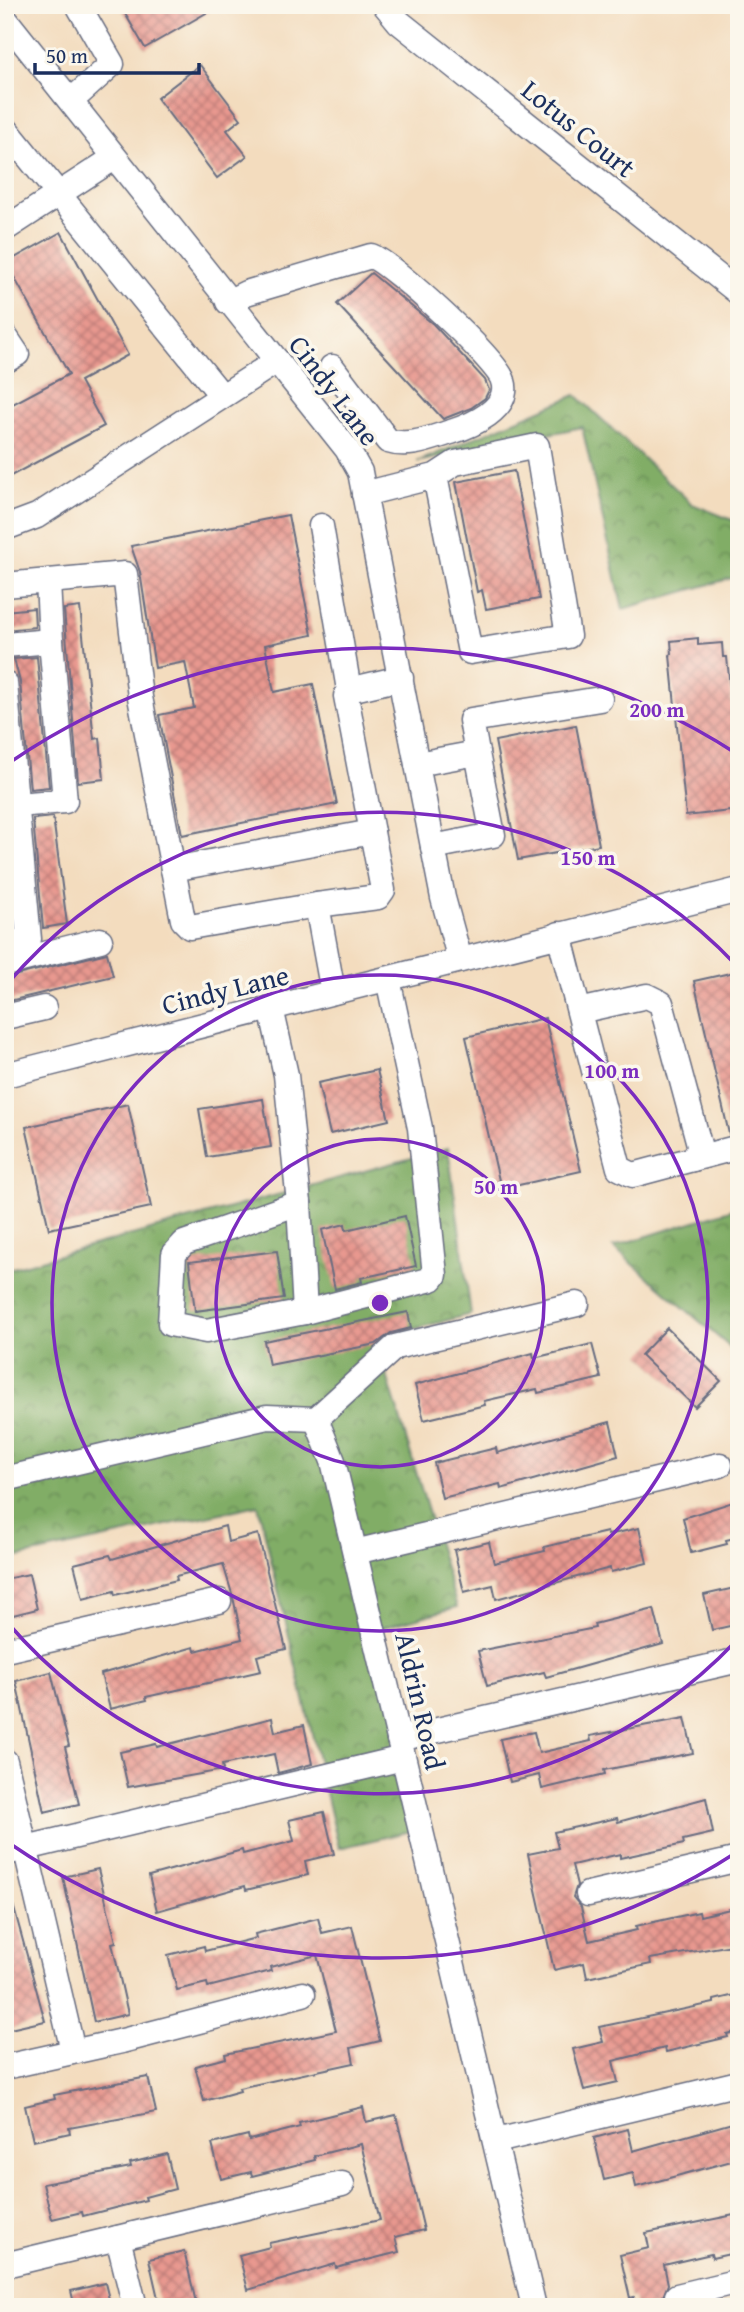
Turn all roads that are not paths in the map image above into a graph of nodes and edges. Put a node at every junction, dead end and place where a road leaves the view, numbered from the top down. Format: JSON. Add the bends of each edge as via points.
{"nodes":[{"id":1,"x":78,"y":5,"type":"edge"},
{"id":2,"x":385,"y":5,"type":"edge"},
{"id":3,"x":5,"y":19,"type":"edge"},
{"id":4,"x":71,"y":101,"type":"junction"},
{"id":5,"x":5,"y":128,"type":"edge"},
{"id":6,"x":114,"y":158,"type":"junction"},
{"id":7,"x":57,"y":195,"type":"junction"},
{"id":8,"x":5,"y":229,"type":"edge"},
{"id":9,"x":739,"y":293,"type":"edge"},
{"id":10,"x":228,"y":302,"type":"junction"},
{"id":11,"x":5,"y":336,"type":"edge"},
{"id":12,"x":5,"y":361,"type":"edge"},
{"id":13,"x":276,"y":361,"type":"junction"},
{"id":14,"x":332,"y":367,"type":"dead end"},
{"id":15,"x":222,"y":396,"type":"junction"},
{"id":16,"x":435,"y":476,"type":"junction"},
{"id":17,"x":365,"y":494,"type":"junction"},
{"id":18,"x":321,"y":526,"type":"dead end"},
{"id":19,"x":5,"y":528,"type":"edge"},
{"id":20,"x":48,"y":581,"type":"junction"},
{"id":21,"x":5,"y":585,"type":"edge"},
{"id":22,"x":51,"y":641,"type":"junction"},
{"id":23,"x":5,"y":645,"type":"edge"},
{"id":24,"x":401,"y":678,"type":"junction"},
{"id":25,"x":5,"y":683,"type":"edge"},
{"id":26,"x":349,"y":690,"type":"junction"},
{"id":27,"x":600,"y":699,"type":"dead end"},
{"id":28,"x":477,"y":753,"type":"junction"},
{"id":29,"x":417,"y":764,"type":"junction"},
{"id":30,"x":17,"y":805,"type":"junction"},
{"id":31,"x":372,"y":832,"type":"junction"},
{"id":32,"x":433,"y":847,"type":"junction"},
{"id":33,"x":173,"y":869,"type":"junction"},
{"id":34,"x":739,"y":890,"type":"edge"},
{"id":35,"x":317,"y":905,"type":"junction"},
{"id":36,"x":559,"y":934,"type":"junction"},
{"id":37,"x":100,"y":940,"type":"dead end"},
{"id":38,"x":5,"y":945,"type":"edge"},
{"id":39,"x":460,"y":960,"type":"junction"},
{"id":40,"x":5,"y":964,"type":"edge"},
{"id":41,"x":388,"y":978,"type":"junction"},
{"id":42,"x":333,"y":992,"type":"junction"},
{"id":43,"x":44,"y":1008,"type":"dead end"},
{"id":44,"x":271,"y":1008,"type":"junction"},
{"id":45,"x":579,"y":1012,"type":"junction"},
{"id":46,"x":5,"y":1017,"type":"edge"},
{"id":47,"x":5,"y":1075,"type":"edge"},
{"id":48,"x":739,"y":1147,"type":"edge"},
{"id":49,"x":694,"y":1159,"type":"junction"},
{"id":50,"x":299,"y":1203,"type":"junction"},
{"id":51,"x":577,"y":1304,"type":"dead end"},
{"id":52,"x":305,"y":1312,"type":"junction"},
{"id":53,"x":316,"y":1419,"type":"junction"},
{"id":54,"x":720,"y":1465,"type":"dead end"},
{"id":55,"x":5,"y":1479,"type":"edge"},
{"id":56,"x":355,"y":1552,"type":"junction"},
{"id":57,"x":219,"y":1601,"type":"dead end"},
{"id":58,"x":5,"y":1650,"type":"edge"},
{"id":59,"x":739,"y":1660,"type":"edge"},
{"id":60,"x":401,"y":1748,"type":"junction"},
{"id":61,"x":5,"y":1761,"type":"edge"},
{"id":62,"x":16,"y":1851,"type":"edge"},
{"id":63,"x":739,"y":1859,"type":"edge"},
{"id":64,"x":588,"y":1894,"type":"dead end"},
{"id":65,"x":303,"y":1994,"type":"dead end"},
{"id":66,"x":72,"y":2051,"type":"junction"},
{"id":67,"x":5,"y":2067,"type":"edge"},
{"id":68,"x":739,"y":2083,"type":"edge"},
{"id":69,"x":496,"y":2141,"type":"junction"},
{"id":70,"x":342,"y":2184,"type":"dead end"},
{"id":71,"x":118,"y":2238,"type":"junction"},
{"id":72,"x":5,"y":2265,"type":"edge"},
{"id":73,"x":739,"y":2281,"type":"edge"},
{"id":74,"x":677,"y":2295,"type":"dead end"},
{"id":75,"x":135,"y":2307,"type":"edge"},
{"id":76,"x":534,"y":2307,"type":"edge"}],
"edges":[{"from":1,"to":4,"type":"street","via":[[112,64]]},
{"from":2,"to":9,"type":"street","name":"Lotus Court","via":[[399,22]]},
{"from":3,"to":4,"type":"street","name":"Cindy Lane"},
{"from":4,"to":6,"type":"street","name":"Cindy Lane"},
{"from":5,"to":7,"type":"street"},
{"from":6,"to":7,"type":"street"},
{"from":6,"to":10,"type":"street","name":"Cindy Lane"},
{"from":7,"to":8,"type":"street"},
{"from":7,"to":15,"type":"street"},
{"from":10,"to":13,"type":"street","name":"Cindy Lane"},
{"from":10,"to":14,"type":"street","via":[[372,256],[400,274],[498,371],[503,391],[489,415],[476,424],[397,444],[388,441]]},
{"from":11,"to":12,"type":"street","via":[[17,354]]},
{"from":13,"to":15,"type":"street"},
{"from":13,"to":17,"type":"street","name":"Cindy Lane","via":[[347,449],[360,472]]},
{"from":15,"to":19,"type":"street","via":[[37,516]]},
{"from":16,"to":16,"type":"street","via":[[455,463],[537,446],[568,636],[470,652]]},
{"from":16,"to":17,"type":"street"},
{"from":17,"to":24,"type":"street","name":"Cindy Lane"},
{"from":18,"to":26,"type":"street"},
{"from":20,"to":21,"type":"street"},
{"from":20,"to":22,"type":"street"},
{"from":20,"to":33,"type":"street","via":[[125,574],[140,697]]},
{"from":22,"to":23,"type":"street"},
{"from":22,"to":30,"type":"street","via":[[65,801]]},
{"from":24,"to":26,"type":"street"},
{"from":24,"to":29,"type":"street","name":"Cindy Lane"},
{"from":25,"to":30,"type":"street"},
{"from":26,"to":31,"type":"street","via":[[346,696]]},
{"from":27,"to":28,"type":"street","via":[[471,720]]},
{"from":28,"to":29,"type":"street"},
{"from":28,"to":32,"type":"street","via":[[493,835]]},
{"from":29,"to":32,"type":"street","name":"Cindy Lane"},
{"from":30,"to":38,"type":"street","via":[[29,939]]},
{"from":31,"to":33,"type":"street"},
{"from":31,"to":35,"type":"street","via":[[383,890],[378,897]]},
{"from":32,"to":39,"type":"street","name":"Cindy Lane"},
{"from":33,"to":35,"type":"street","via":[[184,920],[190,927]]},
{"from":34,"to":36,"type":"street","name":"Cindy Lane"},
{"from":35,"to":42,"type":"street"},
{"from":36,"to":39,"type":"street","name":"Cindy Lane"},
{"from":36,"to":45,"type":"street"},
{"from":37,"to":40,"type":"street"},
{"from":39,"to":41,"type":"street","name":"Cindy Lane"},
{"from":41,"to":42,"type":"street","name":"Cindy Lane"},
{"from":41,"to":52,"type":"street","via":[[420,1128],[437,1269],[432,1279]]},
{"from":42,"to":44,"type":"street","name":"Cindy Lane"},
{"from":43,"to":46,"type":"street"},
{"from":44,"to":47,"type":"street","name":"Cindy Lane"},
{"from":44,"to":50,"type":"street","via":[[286,1074]]},
{"from":45,"to":49,"type":"street","via":[[619,1168],[633,1175]]},
{"from":45,"to":49,"type":"street","via":[[647,996],[661,1003],[700,1148]]},
{"from":48,"to":49,"type":"street"},
{"from":50,"to":52,"type":"street"},
{"from":50,"to":52,"type":"street","via":[[184,1242],[174,1254],[170,1324],[206,1331]]},
{"from":51,"to":53,"type":"street","via":[[395,1347]]},
{"from":53,"to":55,"type":"street","via":[[267,1417]]},
{"from":53,"to":56,"type":"street","name":"Aldrin Road","via":[[333,1461]]},
{"from":54,"to":56,"type":"street"},
{"from":56,"to":60,"type":"street","name":"Aldrin Road"},
{"from":57,"to":58,"type":"street"},
{"from":59,"to":60,"type":"street"},
{"from":60,"to":62,"type":"street"},
{"from":60,"to":69,"type":"street","name":"Aldrin Road"},
{"from":61,"to":62,"type":"street"},
{"from":62,"to":66,"type":"street"},
{"from":63,"to":64,"type":"street"},
{"from":65,"to":66,"type":"street"},
{"from":66,"to":67,"type":"street"},
{"from":68,"to":69,"type":"street"},
{"from":69,"to":76,"type":"street","name":"Aldrin Road"},
{"from":70,"to":71,"type":"street"},
{"from":71,"to":72,"type":"street"},
{"from":71,"to":75,"type":"street"},
{"from":73,"to":74,"type":"street"}]}
